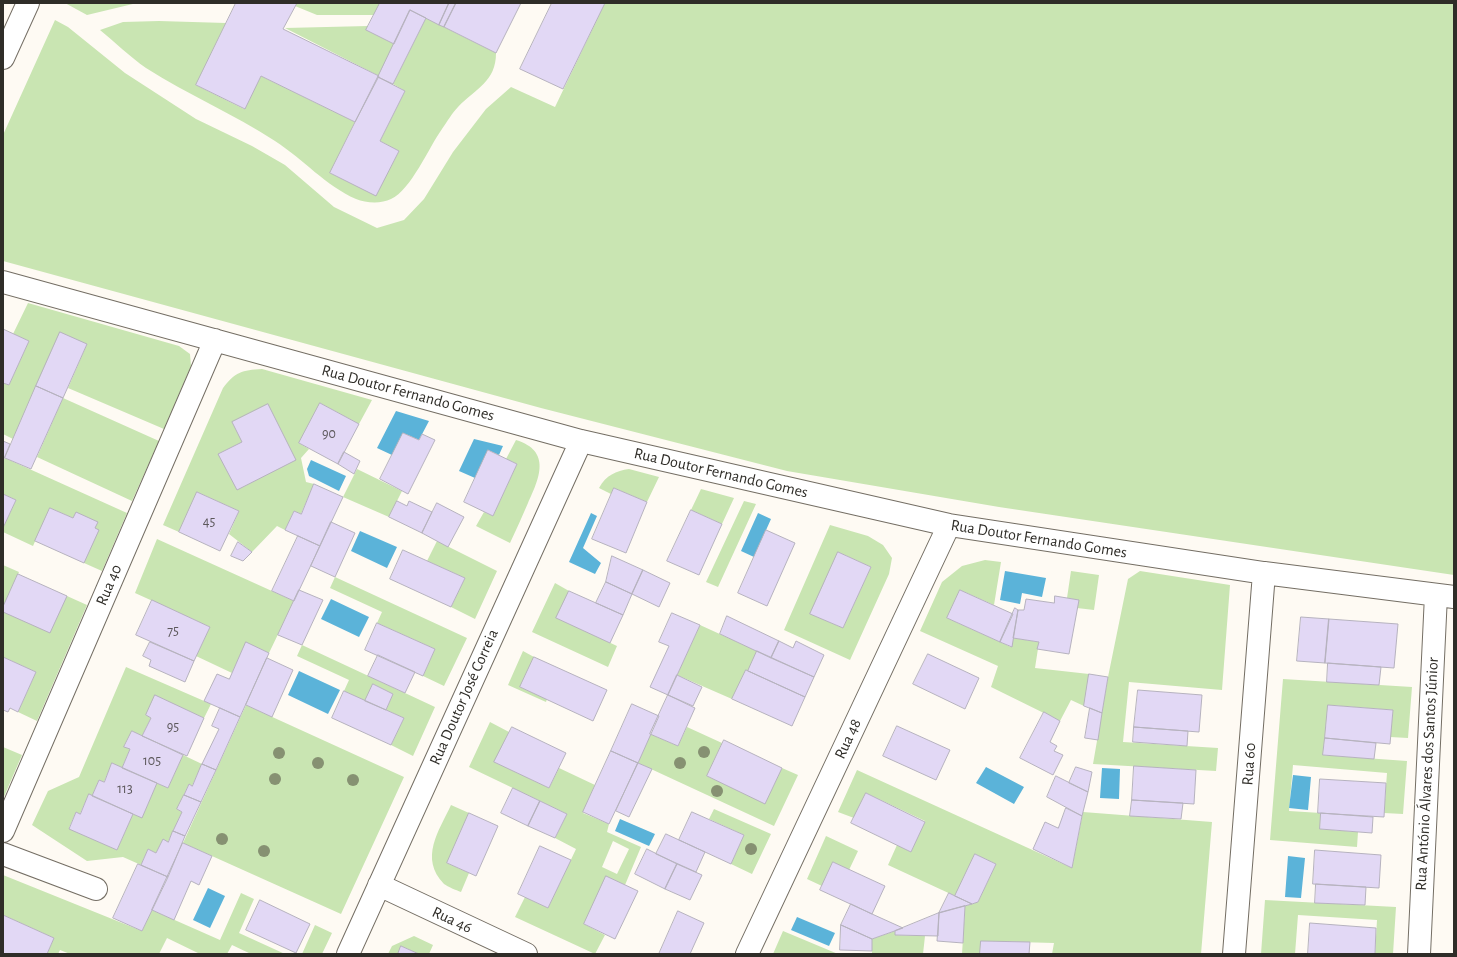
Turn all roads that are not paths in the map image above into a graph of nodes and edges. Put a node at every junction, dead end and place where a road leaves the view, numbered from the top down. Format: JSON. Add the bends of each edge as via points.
{"nodes":[{"id":1,"x":28,"y":3,"type":"edge"},
{"id":2,"x":3,"y":58,"type":"edge"},
{"id":3,"x":3,"y":282,"type":"edge"},
{"id":4,"x":215,"y":340,"type":"junction"},
{"id":5,"x":581,"y":441,"type":"junction"},
{"id":6,"x":949,"y":525,"type":"junction"},
{"id":7,"x":1264,"y":574,"type":"junction"},
{"id":8,"x":1445,"y":596,"type":"edge"},
{"id":9,"x":3,"y":831,"type":"edge"},
{"id":10,"x":3,"y":854,"type":"edge"},
{"id":11,"x":379,"y":885,"type":"junction"},
{"id":12,"x":96,"y":889,"type":"dead end"},
{"id":13,"x":348,"y":954,"type":"edge"},
{"id":14,"x":526,"y":954,"type":"edge"},
{"id":15,"x":747,"y":954,"type":"edge"},
{"id":16,"x":1234,"y":954,"type":"edge"},
{"id":17,"x":1419,"y":954,"type":"edge"}],
"edges":[{"from":1,"to":2,"type":"street"},
{"from":3,"to":4,"type":"street","name":"Rua Doutor Fernando Gomes"},
{"from":4,"to":5,"type":"street","name":"Rua Doutor Fernando Gomes"},
{"from":4,"to":9,"type":"street","name":"Rua 40"},
{"from":5,"to":6,"type":"street","name":"Rua Doutor Fernando Gomes"},
{"from":5,"to":11,"type":"street","name":"Rua Doutor José Correia"},
{"from":6,"to":7,"type":"street","name":"Rua Doutor Fernando Gomes"},
{"from":6,"to":15,"type":"street","name":"Rua 48"},
{"from":7,"to":8,"type":"street","name":"Rua Doutor Fernando Gomes"},
{"from":7,"to":16,"type":"street","name":"Rua 60"},
{"from":8,"to":17,"type":"street","name":"Rua António Álvares dos Santos Júnior"},
{"from":10,"to":12,"type":"street"},
{"from":11,"to":13,"type":"street","name":"Rua Doutor José Correia"},
{"from":11,"to":14,"type":"street","name":"Rua 46"}]}
